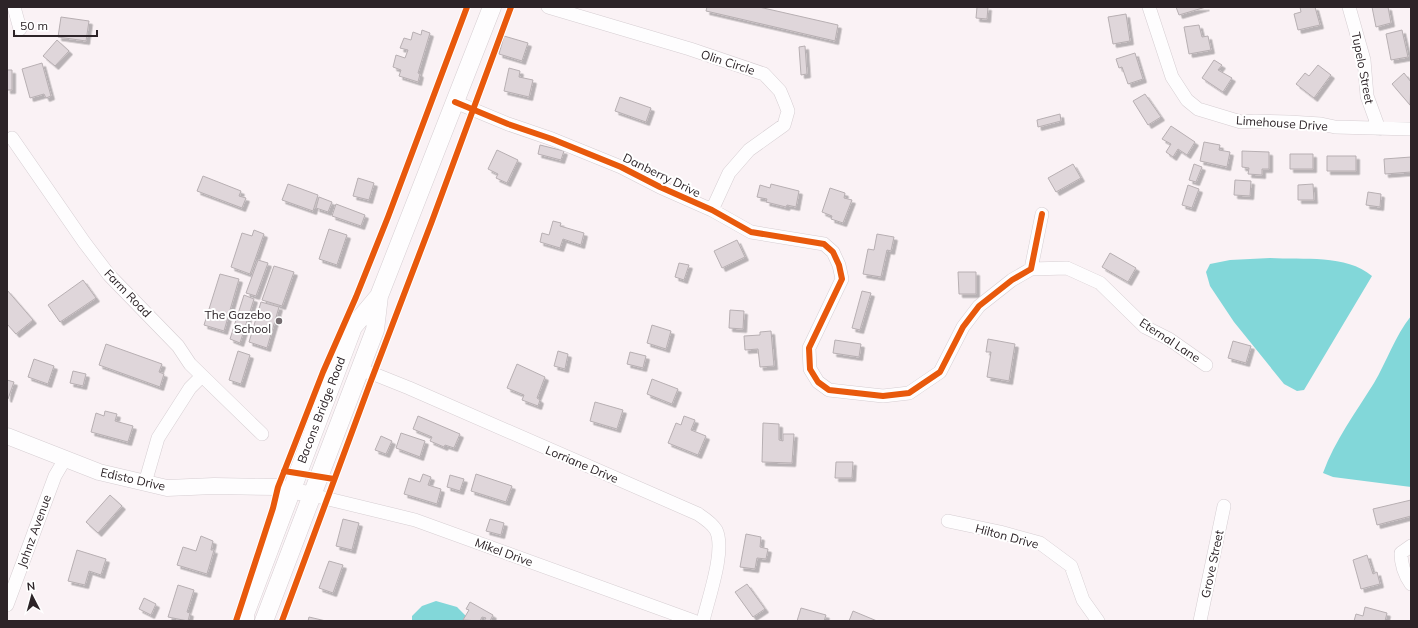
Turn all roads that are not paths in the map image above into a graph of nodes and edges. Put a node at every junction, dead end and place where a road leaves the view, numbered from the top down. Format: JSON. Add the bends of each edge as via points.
{"nodes":[{"id":1,"x":14,"y":7,"type":"edge"},
{"id":2,"x":492,"y":7,"type":"edge"},
{"id":3,"x":548,"y":7,"type":"edge"},
{"id":4,"x":1149,"y":7,"type":"edge"},
{"id":5,"x":1349,"y":7,"type":"edge"},
{"id":6,"x":20,"y":29,"type":"dead end"},
{"id":7,"x":455,"y":102,"type":"junction"},
{"id":8,"x":1379,"y":129,"type":"junction"},
{"id":9,"x":1411,"y":129,"type":"edge"},
{"id":10,"x":12,"y":138,"type":"dead end"},
{"id":11,"x":712,"y":210,"type":"junction"},
{"id":12,"x":1042,"y":214,"type":"dead end"},
{"id":13,"x":1031,"y":269,"type":"junction"},
{"id":14,"x":379,"y":296,"type":"junction"},
{"id":15,"x":1206,"y":365,"type":"dead end"},
{"id":16,"x":358,"y":370,"type":"junction"},
{"id":17,"x":202,"y":376,"type":"junction"},
{"id":18,"x":262,"y":434,"type":"dead end"},
{"id":19,"x":7,"y":436,"type":"edge"},
{"id":20,"x":66,"y":459,"type":"junction"},
{"id":21,"x":145,"y":483,"type":"junction"},
{"id":22,"x":291,"y":489,"type":"junction"},
{"id":23,"x":312,"y":495,"type":"junction"},
{"id":24,"x":1224,"y":506,"type":"dead end"},
{"id":25,"x":948,"y":521,"type":"dead end"},
{"id":26,"x":1411,"y":546,"type":"edge"},
{"id":27,"x":1411,"y":584,"type":"edge"},
{"id":28,"x":7,"y":605,"type":"edge"},
{"id":29,"x":245,"y":621,"type":"edge"},
{"id":30,"x":264,"y":621,"type":"edge"},
{"id":31,"x":694,"y":621,"type":"edge"},
{"id":32,"x":703,"y":621,"type":"edge"},
{"id":33,"x":1098,"y":621,"type":"edge"},
{"id":34,"x":1200,"y":621,"type":"edge"}],
"edges":[{"from":1,"to":6,"type":"street"},
{"from":2,"to":7,"type":"main road","name":"Bacons Bridge Road"},
{"from":3,"to":11,"type":"street","name":"Olin Circle","via":[[764,74],[780,91],[788,112],[784,125],[748,150],[729,173]]},
{"from":4,"to":8,"type":"street","name":"Limehouse Drive","via":[[1172,77],[1187,100],[1198,108],[1241,122],[1308,123]]},
{"from":5,"to":8,"type":"street","name":"Tupelo Street","via":[[1364,60],[1367,96]]},
{"from":7,"to":11,"type":"street","name":"Danberry Drive","via":[[588,152]]},
{"from":7,"to":14,"type":"main road","name":"Bacons Bridge Road"},
{"from":8,"to":9,"type":"street","name":"Limehouse Drive"},
{"from":10,"to":17,"type":"street","name":"Farm Road","via":[[109,275],[178,346]]},
{"from":11,"to":13,"type":"street","name":"Danberry Drive","via":[[750,232],[824,244],[833,252],[842,279],[809,348],[810,368],[818,382],[829,390],[883,396],[909,393],[940,372],[963,327],[979,306],[1012,280]]},
{"from":12,"to":13,"type":"street"},
{"from":13,"to":15,"type":"street","name":"Eternal Lane","via":[[1067,268],[1100,283],[1145,327],[1169,339]]},
{"from":14,"to":16,"type":"main road","name":"Bacons Bridge Road","via":[[375,330]]},
{"from":14,"to":22,"type":"main road","name":"Bacons Bridge Road","via":[[353,327]]},
{"from":16,"to":23,"type":"main road","name":"Bacons Bridge Road"},
{"from":16,"to":32,"type":"street","name":"Lorriane Drive","via":[[409,388],[698,514],[716,531],[719,545]]},
{"from":17,"to":18,"type":"street","name":"Farm Road"},
{"from":17,"to":21,"type":"street","via":[[190,388],[158,438]]},
{"from":19,"to":20,"type":"street","name":"Edisto Drive"},
{"from":20,"to":21,"type":"street","name":"Edisto Drive","via":[[99,472]]},
{"from":20,"to":28,"type":"street","name":"Jahnz Avenue","via":[[55,476]]},
{"from":21,"to":22,"type":"street","name":"Edisto Drive","via":[[167,488],[214,486]]},
{"from":22,"to":23,"type":"street","name":"Edisto Drive"},
{"from":22,"to":29,"type":"main road","name":"Bacons Bridge Road","via":[[245,614]]},
{"from":23,"to":30,"type":"main road","name":"Bacons Bridge Road"},
{"from":23,"to":31,"type":"street","name":"Mikel Drive","via":[[416,520]]},
{"from":24,"to":34,"type":"street","name":"Grove Street"},
{"from":25,"to":33,"type":"street","name":"Hilton Drive","via":[[1040,543],[1071,566],[1083,600]]},
{"from":26,"to":27,"type":"street","via":[[1401,553],[1401,563]]}]}
